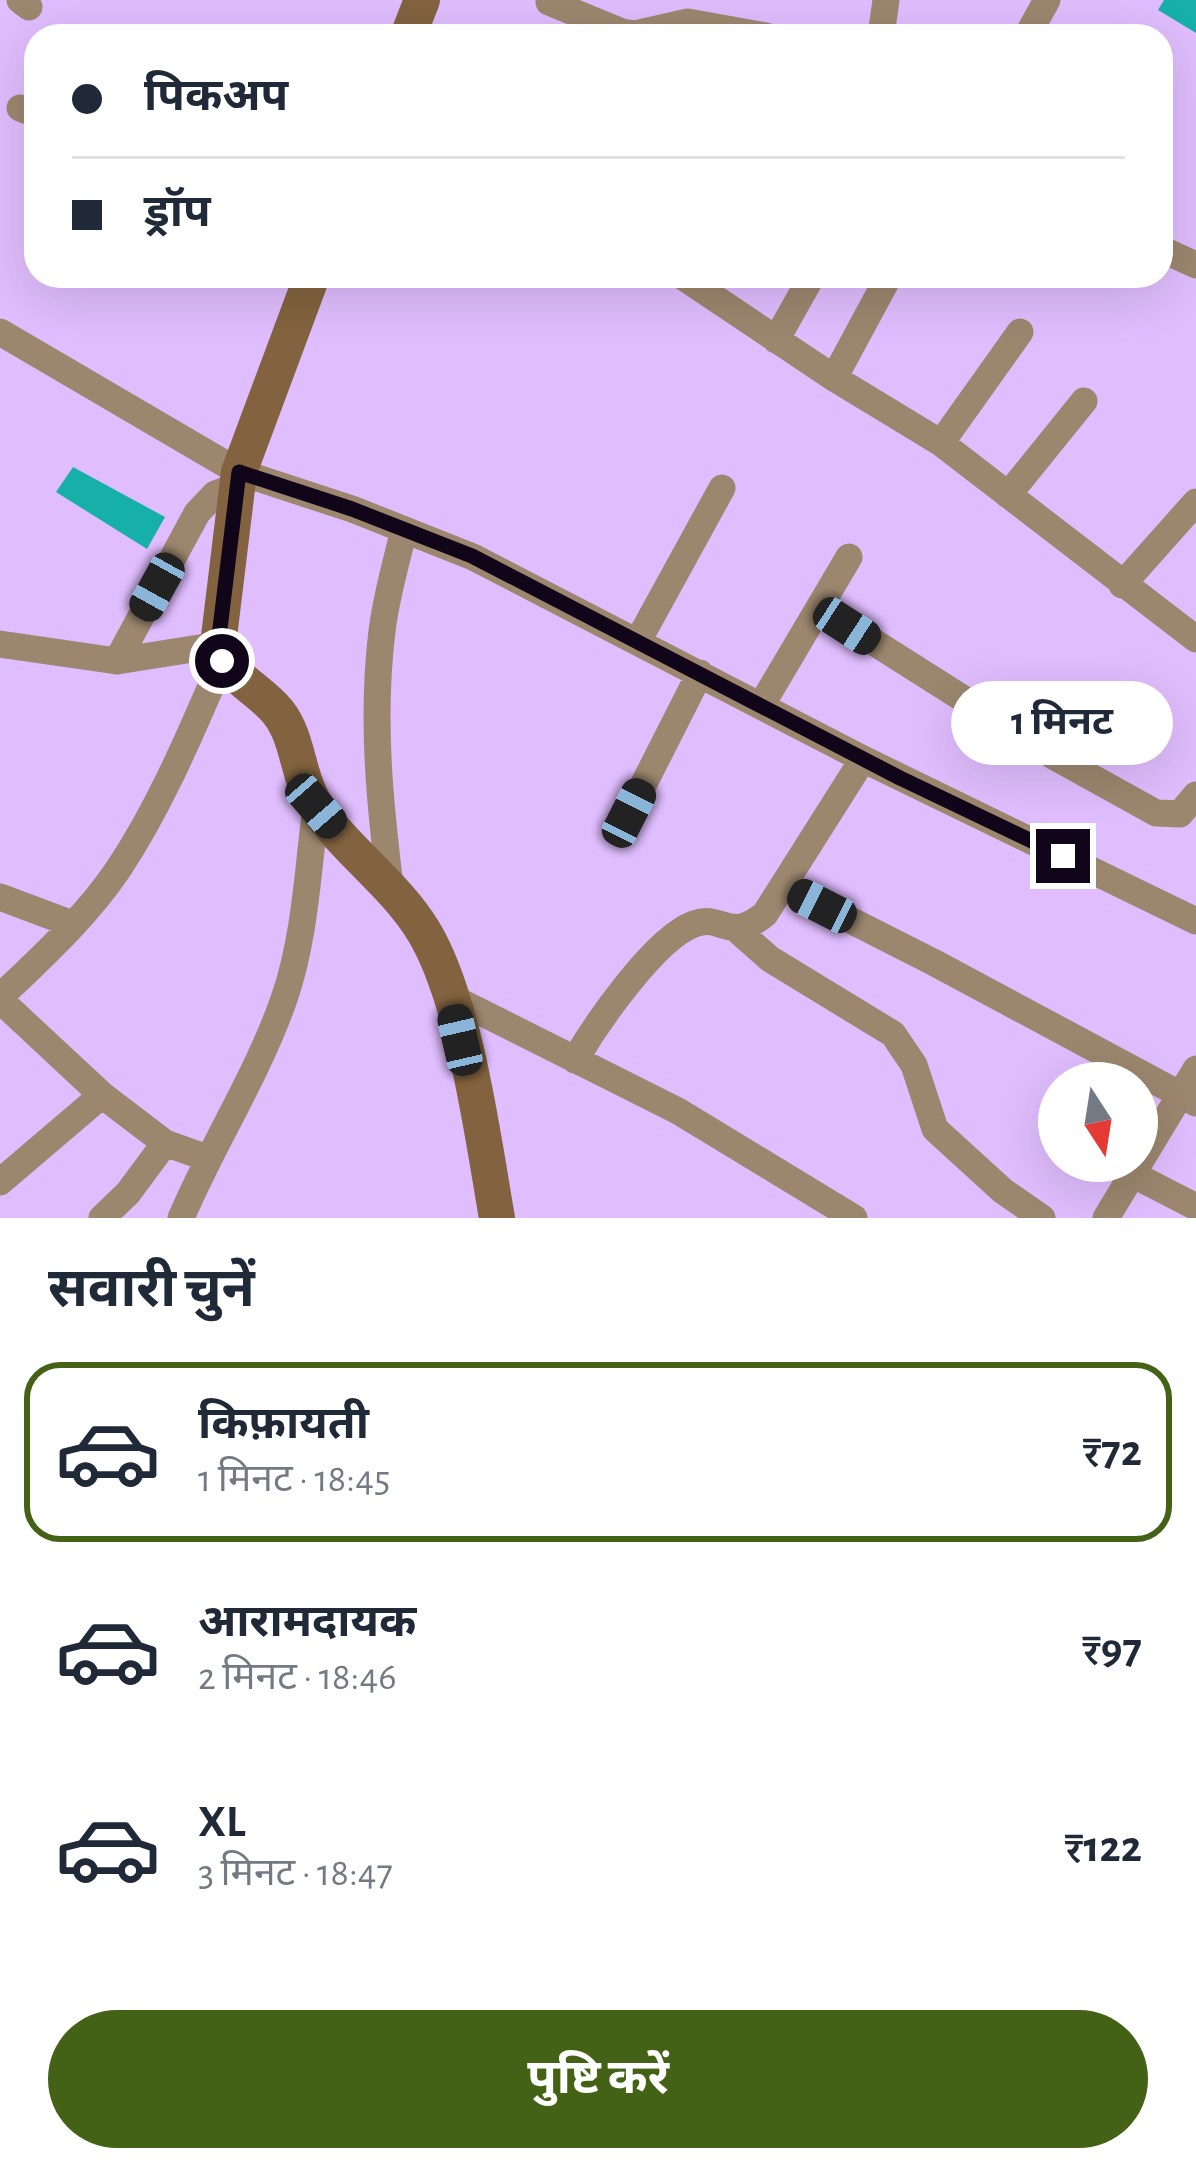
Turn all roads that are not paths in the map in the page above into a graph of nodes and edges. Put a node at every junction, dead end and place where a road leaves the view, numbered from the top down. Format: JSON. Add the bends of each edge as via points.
{"nodes":[{"id":1,"x":549,"y":2,"type":"edge"},
{"id":2,"x":693,"y":11,"type":"edge"},
{"id":3,"x":608,"y":24,"type":"edge"},
{"id":4,"x":660,"y":24,"type":"edge"},
{"id":5,"x":731,"y":24,"type":"edge"},
{"id":6,"x":308,"y":288,"type":"edge"},
{"id":7,"x":700,"y":288,"type":"edge"},
{"id":8,"x":805,"y":288,"type":"edge"},
{"id":9,"x":883,"y":288,"type":"edge"},
{"id":10,"x":0,"y":332,"type":"edge"},
{"id":11,"x":1020,"y":332,"type":"dead end"},
{"id":12,"x":776,"y":340,"type":"junction"},
{"id":13,"x":834,"y":378,"type":"junction"},
{"id":14,"x":1084,"y":401,"type":"dead end"},
{"id":15,"x":941,"y":443,"type":"junction"},
{"id":16,"x":238,"y":479,"type":"junction"},
{"id":17,"x":722,"y":488,"type":"dead end"},
{"id":18,"x":1008,"y":495,"type":"junction"},
{"id":19,"x":1196,"y":502,"type":"edge"},
{"id":20,"x":404,"y":530,"type":"junction"},
{"id":21,"x":849,"y":557,"type":"dead end"},
{"id":22,"x":1122,"y":585,"type":"junction"},
{"id":23,"x":820,"y":608,"type":"junction"},
{"id":24,"x":1196,"y":639,"type":"edge"},
{"id":25,"x":638,"y":641,"type":"junction"},
{"id":26,"x":0,"y":644,"type":"edge"},
{"id":27,"x":220,"y":653,"type":"junction"},
{"id":28,"x":117,"y":661,"type":"junction"},
{"id":29,"x":700,"y":673,"type":"junction"},
{"id":30,"x":762,"y":704,"type":"junction"},
{"id":31,"x":863,"y":759,"type":"junction"},
{"id":32,"x":1196,"y":795,"type":"edge"},
{"id":33,"x":316,"y":806,"type":"junction"},
{"id":34,"x":629,"y":813,"type":"dead end"},
{"id":35,"x":785,"y":887,"type":"junction"},
{"id":36,"x":392,"y":894,"type":"junction"},
{"id":37,"x":0,"y":897,"type":"edge"},
{"id":38,"x":1196,"y":921,"type":"edge"},
{"id":39,"x":72,"y":924,"type":"junction"},
{"id":40,"x":736,"y":929,"type":"junction"},
{"id":41,"x":451,"y":997,"type":"junction"},
{"id":42,"x":0,"y":999,"type":"edge"},
{"id":43,"x":575,"y":1060,"type":"junction"},
{"id":44,"x":1196,"y":1069,"type":"edge"},
{"id":45,"x":102,"y":1095,"type":"junction"},
{"id":46,"x":1188,"y":1099,"type":"edge"},
{"id":47,"x":1158,"y":1141,"type":"edge"},
{"id":48,"x":166,"y":1143,"type":"junction"},
{"id":49,"x":207,"y":1158,"type":"junction"},
{"id":50,"x":0,"y":1181,"type":"edge"},
{"id":51,"x":1129,"y":1182,"type":"edge"},
{"id":52,"x":1148,"y":1182,"type":"edge"},
{"id":53,"x":1196,"y":1207,"type":"edge"},
{"id":54,"x":102,"y":1218,"type":"edge"},
{"id":55,"x":181,"y":1218,"type":"edge"},
{"id":56,"x":497,"y":1218,"type":"edge"},
{"id":57,"x":854,"y":1218,"type":"edge"},
{"id":58,"x":1042,"y":1218,"type":"edge"},
{"id":59,"x":1106,"y":1218,"type":"edge"}],
"edges":[{"from":1,"to":3,"type":"street"},
{"from":2,"to":4,"type":"street"},
{"from":2,"to":5,"type":"street"},
{"from":6,"to":16,"type":"street"},
{"from":7,"to":12,"type":"street"},
{"from":8,"to":12,"type":"street"},
{"from":9,"to":13,"type":"street"},
{"from":10,"to":16,"type":"street"},
{"from":11,"to":15,"type":"street"},
{"from":12,"to":13,"type":"street"},
{"from":13,"to":15,"type":"street"},
{"from":14,"to":18,"type":"street"},
{"from":15,"to":18,"type":"street"},
{"from":16,"to":20,"type":"street"},
{"from":16,"to":27,"type":"street"},
{"from":16,"to":28,"type":"street","via":[[197,513]]},
{"from":17,"to":25,"type":"street"},
{"from":18,"to":22,"type":"street"},
{"from":19,"to":22,"type":"street"},
{"from":20,"to":25,"type":"street"},
{"from":20,"to":36,"type":"street","via":[[378,666],[376,756]]},
{"from":21,"to":23,"type":"street"},
{"from":22,"to":24,"type":"street"},
{"from":23,"to":30,"type":"street"},
{"from":23,"to":32,"type":"street","via":[[1156,813],[1180,814]]},
{"from":25,"to":29,"type":"street"},
{"from":26,"to":28,"type":"street"},
{"from":27,"to":28,"type":"street"},
{"from":27,"to":33,"type":"street","via":[[278,711]]},
{"from":27,"to":39,"type":"street","via":[[162,797],[117,871]]},
{"from":29,"to":30,"type":"street"},
{"from":29,"to":34,"type":"street"},
{"from":30,"to":31,"type":"street"},
{"from":31,"to":35,"type":"street"},
{"from":31,"to":38,"type":"street"},
{"from":33,"to":36,"type":"street"},
{"from":33,"to":49,"type":"street","via":[[286,996],[252,1081]]},
{"from":35,"to":40,"type":"street","via":[[765,914]]},
{"from":35,"to":46,"type":"street"},
{"from":36,"to":41,"type":"street","via":[[424,932]]},
{"from":37,"to":39,"type":"street"},
{"from":39,"to":42,"type":"street"},
{"from":40,"to":43,"type":"street","via":[[705,922],[680,932],[615,996]]},
{"from":40,"to":58,"type":"street","via":[[770,959],[893,1034],[914,1066],[934,1129]]},
{"from":41,"to":43,"type":"street"},
{"from":41,"to":56,"type":"street"},
{"from":42,"to":45,"type":"street"},
{"from":43,"to":57,"type":"street"},
{"from":44,"to":46,"type":"street"},
{"from":45,"to":48,"type":"street"},
{"from":45,"to":50,"type":"street"},
{"from":46,"to":47,"type":"street"},
{"from":48,"to":49,"type":"street"},
{"from":48,"to":54,"type":"street"},
{"from":49,"to":55,"type":"street"},
{"from":51,"to":59,"type":"street"},
{"from":52,"to":53,"type":"street"}]}
